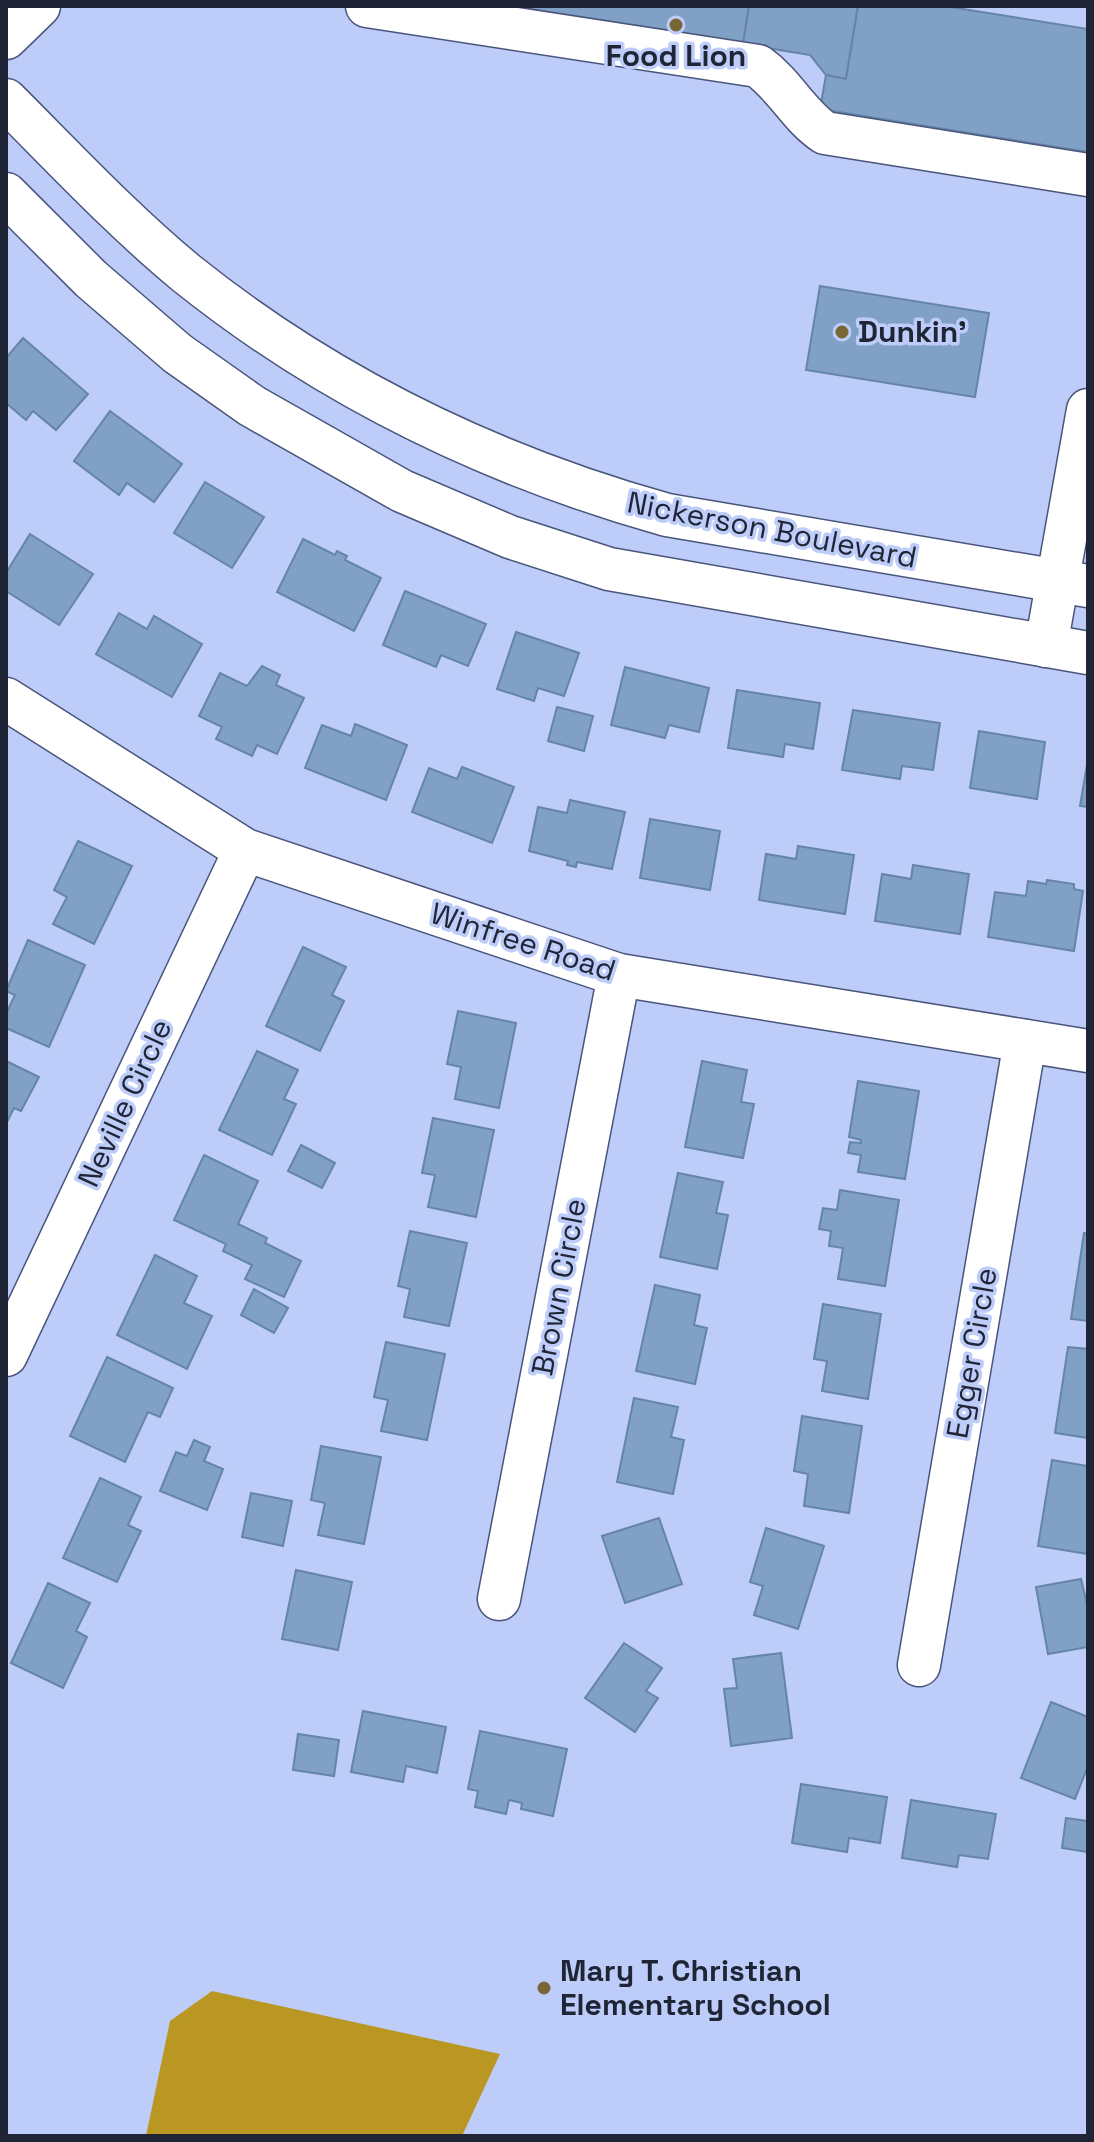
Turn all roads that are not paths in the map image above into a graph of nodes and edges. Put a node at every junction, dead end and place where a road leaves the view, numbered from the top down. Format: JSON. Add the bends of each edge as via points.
{"nodes":[{"id":1,"x":39,"y":6,"type":"edge"},
{"id":2,"x":367,"y":6,"type":"edge"},
{"id":3,"x":6,"y":38,"type":"edge"},
{"id":4,"x":6,"y":100,"type":"edge"},
{"id":5,"x":1088,"y":175,"type":"edge"},
{"id":6,"x":6,"y":194,"type":"edge"},
{"id":7,"x":1088,"y":410,"type":"edge"},
{"id":8,"x":1073,"y":584,"type":"edge"},
{"id":9,"x":1046,"y":646,"type":"junction"},
{"id":10,"x":1088,"y":653,"type":"edge"},
{"id":11,"x":6,"y":699,"type":"edge"},
{"id":12,"x":245,"y":850,"type":"junction"},
{"id":13,"x":619,"y":975,"type":"junction"},
{"id":14,"x":1025,"y":1041,"type":"junction"},
{"id":15,"x":1088,"y":1051,"type":"edge"},
{"id":16,"x":6,"y":1355,"type":"edge"},
{"id":17,"x":499,"y":1599,"type":"dead end"},
{"id":18,"x":919,"y":1665,"type":"dead end"}],
"edges":[{"from":1,"to":3,"type":"street"},
{"from":2,"to":5,"type":"street","via":[[758,66],[776,79],[809,123],[825,133]]},
{"from":4,"to":8,"type":"street","name":"Nickerson Boulevard","via":[[136,230],[240,313],[355,388],[474,448],[667,515]]},
{"from":6,"to":9,"type":"street","via":[[91,279],[177,353],[252,406],[402,491],[510,537],[609,569]]},
{"from":7,"to":8,"type":"street"},
{"from":8,"to":9,"type":"street"},
{"from":9,"to":10,"type":"street"},
{"from":11,"to":12,"type":"street","name":"Winfree Road"},
{"from":12,"to":13,"type":"street","name":"Winfree Road"},
{"from":12,"to":16,"type":"street","name":"Neville Circle"},
{"from":13,"to":14,"type":"street","name":"Winfree Road"},
{"from":13,"to":17,"type":"street","name":"Brown Circle"},
{"from":14,"to":15,"type":"street","name":"Winfree Road"},
{"from":14,"to":18,"type":"street","name":"Egger Circle"}]}
